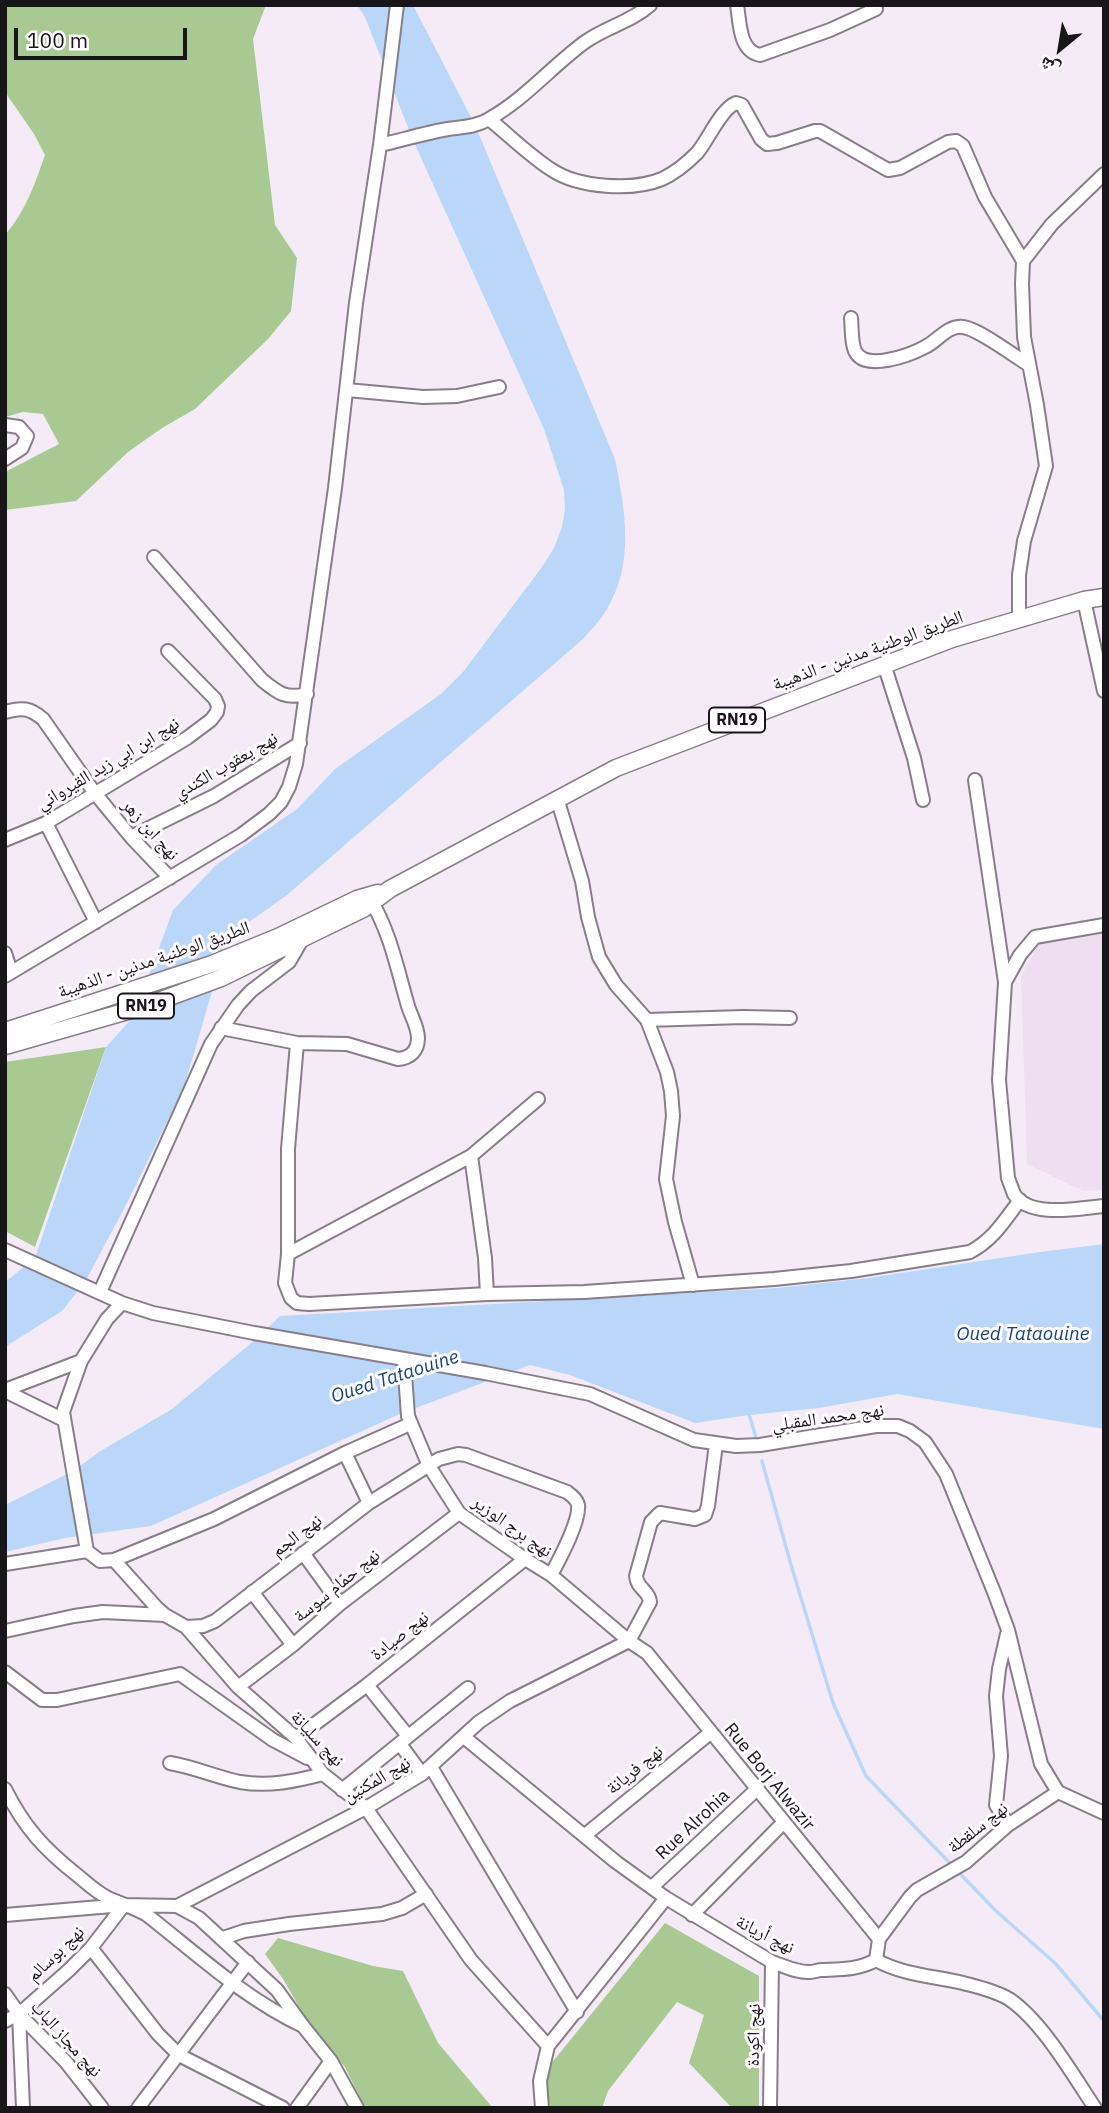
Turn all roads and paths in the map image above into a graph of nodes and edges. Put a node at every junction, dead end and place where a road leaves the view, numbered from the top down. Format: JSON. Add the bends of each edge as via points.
{"nodes":[{"id":1,"x":397,"y":5,"type":"edge"},
{"id":2,"x":650,"y":5,"type":"edge"},
{"id":3,"x":737,"y":5,"type":"edge"},
{"id":4,"x":876,"y":9,"type":"dead end"},
{"id":5,"x":489,"y":119,"type":"junction"},
{"id":6,"x":380,"y":145,"type":"junction"},
{"id":7,"x":1104,"y":174,"type":"edge"},
{"id":8,"x":1023,"y":261,"type":"junction"},
{"id":9,"x":851,"y":318,"type":"dead end"},
{"id":10,"x":1029,"y":365,"type":"junction"},
{"id":11,"x":499,"y":387,"type":"dead end"},
{"id":12,"x":347,"y":390,"type":"junction"},
{"id":13,"x":5,"y":425,"type":"edge"},
{"id":14,"x":5,"y":459,"type":"edge"},
{"id":15,"x":154,"y":557,"type":"dead end"},
{"id":16,"x":1104,"y":597,"type":"edge"},
{"id":17,"x":1084,"y":600,"type":"junction"},
{"id":18,"x":1020,"y":618,"type":"junction"},
{"id":19,"x":168,"y":651,"type":"dead end"},
{"id":20,"x":884,"y":664,"type":"junction"},
{"id":21,"x":1104,"y":691,"type":"edge"},
{"id":22,"x":307,"y":694,"type":"junction"},
{"id":23,"x":5,"y":712,"type":"edge"},
{"id":24,"x":300,"y":743,"type":"junction"},
{"id":25,"x":975,"y":780,"type":"dead end"},
{"id":26,"x":94,"y":792,"type":"junction"},
{"id":27,"x":557,"y":798,"type":"junction"},
{"id":28,"x":923,"y":800,"type":"dead end"},
{"id":29,"x":46,"y":822,"type":"junction"},
{"id":30,"x":131,"y":837,"type":"junction"},
{"id":31,"x":5,"y":840,"type":"edge"},
{"id":32,"x":170,"y":878,"type":"junction"},
{"id":33,"x":370,"y":899,"type":"junction"},
{"id":34,"x":96,"y":922,"type":"junction"},
{"id":35,"x":1104,"y":925,"type":"edge"},
{"id":36,"x":303,"y":938,"type":"junction"},
{"id":37,"x":279,"y":943,"type":"junction"},
{"id":38,"x":5,"y":953,"type":"edge"},
{"id":39,"x":8,"y":974,"type":"edge"},
{"id":40,"x":1005,"y":982,"type":"junction"},
{"id":41,"x":790,"y":1018,"type":"dead end"},
{"id":42,"x":647,"y":1020,"type":"junction"},
{"id":43,"x":221,"y":1028,"type":"junction"},
{"id":44,"x":5,"y":1031,"type":"edge"},
{"id":45,"x":297,"y":1043,"type":"junction"},
{"id":46,"x":5,"y":1045,"type":"edge"},
{"id":47,"x":538,"y":1099,"type":"dead end"},
{"id":48,"x":471,"y":1156,"type":"junction"},
{"id":49,"x":1020,"y":1200,"type":"junction"},
{"id":50,"x":1104,"y":1206,"type":"edge"},
{"id":51,"x":5,"y":1250,"type":"edge"},
{"id":52,"x":288,"y":1254,"type":"junction"},
{"id":53,"x":693,"y":1285,"type":"junction"},
{"id":54,"x":100,"y":1292,"type":"junction"},
{"id":55,"x":486,"y":1294,"type":"junction"},
{"id":56,"x":122,"y":1303,"type":"junction"},
{"id":57,"x":404,"y":1360,"type":"junction"},
{"id":58,"x":81,"y":1361,"type":"junction"},
{"id":59,"x":5,"y":1390,"type":"edge"},
{"id":60,"x":64,"y":1420,"type":"junction"},
{"id":61,"x":409,"y":1420,"type":"junction"},
{"id":62,"x":716,"y":1444,"type":"junction"},
{"id":63,"x":345,"y":1453,"type":"junction"},
{"id":64,"x":429,"y":1466,"type":"junction"},
{"id":65,"x":369,"y":1503,"type":"junction"},
{"id":66,"x":459,"y":1513,"type":"junction"},
{"id":67,"x":86,"y":1549,"type":"junction"},
{"id":68,"x":303,"y":1553,"type":"junction"},
{"id":69,"x":525,"y":1559,"type":"junction"},
{"id":70,"x":114,"y":1560,"type":"junction"},
{"id":71,"x":5,"y":1564,"type":"edge"},
{"id":72,"x":551,"y":1575,"type":"junction"},
{"id":73,"x":252,"y":1592,"type":"junction"},
{"id":74,"x":340,"y":1604,"type":"junction"},
{"id":75,"x":165,"y":1615,"type":"junction"},
{"id":76,"x":186,"y":1626,"type":"junction"},
{"id":77,"x":1008,"y":1630,"type":"junction"},
{"id":78,"x":5,"y":1631,"type":"edge"},
{"id":79,"x":629,"y":1641,"type":"junction"},
{"id":80,"x":293,"y":1645,"type":"junction"},
{"id":81,"x":5,"y":1672,"type":"edge"},
{"id":82,"x":367,"y":1685,"type":"junction"},
{"id":83,"x":238,"y":1687,"type":"junction"},
{"id":84,"x":468,"y":1688,"type":"dead end"},
{"id":85,"x":710,"y":1733,"type":"junction"},
{"id":86,"x":464,"y":1737,"type":"junction"},
{"id":87,"x":296,"y":1738,"type":"junction"},
{"id":88,"x":404,"y":1740,"type":"junction"},
{"id":89,"x":310,"y":1759,"type":"junction"},
{"id":90,"x":170,"y":1763,"type":"dead end"},
{"id":91,"x":426,"y":1771,"type":"junction"},
{"id":92,"x":323,"y":1774,"type":"junction"},
{"id":93,"x":758,"y":1788,"type":"junction"},
{"id":94,"x":5,"y":1789,"type":"edge"},
{"id":95,"x":342,"y":1790,"type":"junction"},
{"id":96,"x":1058,"y":1791,"type":"junction"},
{"id":97,"x":366,"y":1808,"type":"junction"},
{"id":98,"x":1104,"y":1813,"type":"edge"},
{"id":99,"x":783,"y":1823,"type":"junction"},
{"id":100,"x":1008,"y":1825,"type":"junction"},
{"id":101,"x":584,"y":1836,"type":"junction"},
{"id":102,"x":652,"y":1887,"type":"junction"},
{"id":103,"x":426,"y":1894,"type":"junction"},
{"id":104,"x":666,"y":1898,"type":"junction"},
{"id":105,"x":124,"y":1905,"type":"junction"},
{"id":106,"x":177,"y":1906,"type":"junction"},
{"id":107,"x":5,"y":1915,"type":"edge"},
{"id":108,"x":692,"y":1915,"type":"junction"},
{"id":109,"x":223,"y":1938,"type":"junction"},
{"id":110,"x":880,"y":1939,"type":"junction"},
{"id":111,"x":91,"y":1948,"type":"junction"},
{"id":112,"x":876,"y":1960,"type":"junction"},
{"id":113,"x":248,"y":1962,"type":"junction"},
{"id":114,"x":772,"y":1962,"type":"junction"},
{"id":115,"x":233,"y":1984,"type":"junction"},
{"id":116,"x":5,"y":1994,"type":"edge"},
{"id":117,"x":577,"y":2012,"type":"junction"},
{"id":118,"x":19,"y":2014,"type":"junction"},
{"id":119,"x":5,"y":2021,"type":"edge"},
{"id":120,"x":303,"y":2026,"type":"junction"},
{"id":121,"x":548,"y":2046,"type":"junction"},
{"id":122,"x":179,"y":2055,"type":"junction"},
{"id":123,"x":331,"y":2061,"type":"junction"},
{"id":124,"x":23,"y":2108,"type":"edge"},
{"id":125,"x":102,"y":2108,"type":"edge"},
{"id":126,"x":138,"y":2108,"type":"edge"},
{"id":127,"x":283,"y":2108,"type":"edge"},
{"id":128,"x":297,"y":2108,"type":"edge"},
{"id":129,"x":357,"y":2108,"type":"edge"},
{"id":130,"x":542,"y":2108,"type":"edge"},
{"id":131,"x":770,"y":2108,"type":"edge"},
{"id":132,"x":1095,"y":2108,"type":"edge"}],
"edges":[{"from":1,"to":6,"type":"street"},
{"from":2,"to":5,"type":"street","via":[[586,41]]},
{"from":3,"to":4,"type":"street","via":[[744,42],[753,54],[760,55]]},
{"from":5,"to":6,"type":"street"},
{"from":5,"to":8,"type":"street","via":[[554,171],[577,181],[610,186],[660,180],[675,172],[736,103],[767,144],[820,131],[888,170],[900,169],[956,141],[963,146],[985,197]]},
{"from":6,"to":12,"type":"street"},
{"from":7,"to":8,"type":"street","via":[[1052,224]]},
{"from":8,"to":10,"type":"street"},
{"from":9,"to":10,"type":"street","via":[[854,349],[867,361],[893,359],[963,327]]},
{"from":10,"to":18,"type":"street","via":[[1046,466],[1024,541]]},
{"from":11,"to":12,"type":"street","via":[[423,397]]},
{"from":12,"to":22,"type":"street"},
{"from":13,"to":14,"type":"street","via":[[19,427],[27,436],[22,448]]},
{"from":15,"to":22,"type":"street","via":[[274,691],[294,697]]},
{"from":16,"to":17,"type":"main road","name":"الطريق الوطنية مدنين - الذهيبة","number":"RN19"},
{"from":17,"to":18,"type":"main road","name":"الطريق الوطنية مدنين - الذهيبة","number":"RN19"},
{"from":17,"to":21,"type":"street"},
{"from":18,"to":20,"type":"main road","name":"الطريق الوطنية مدنين - الذهيبة","number":"RN19"},
{"from":19,"to":26,"type":"street","name":"نهج ابن ابي زيد القيرواني","via":[[215,699],[217,712],[187,738]]},
{"from":20,"to":27,"type":"main road","name":"الطريق الوطنية مدنين - الذهيبة","number":"RN19","via":[[615,768]]},
{"from":20,"to":28,"type":"street"},
{"from":22,"to":24,"type":"street"},
{"from":23,"to":26,"type":"street","name":"نهج ابن زهر","via":[[33,710]]},
{"from":24,"to":30,"type":"street","name":"نهج يعقوب الكندي","via":[[214,796]]},
{"from":24,"to":32,"type":"street","via":[[281,803],[241,835]]},
{"from":25,"to":40,"type":"street"},
{"from":26,"to":29,"type":"street","name":"نهج ابن ابي زيد القيرواني"},
{"from":26,"to":30,"type":"street","name":"نهج ابن زهر"},
{"from":27,"to":33,"type":"main road","name":"الطريق الوطنية مدنين - الذهيبة","number":"RN19"},
{"from":27,"to":42,"type":"street","via":[[599,957]]},
{"from":29,"to":31,"type":"street","name":"نهج ابن ابي زيد القيرواني"},
{"from":29,"to":34,"type":"street"},
{"from":30,"to":32,"type":"street","name":"نهج ابن زهر"},
{"from":32,"to":34,"type":"street"},
{"from":33,"to":36,"type":"main road","name":"الطريق الوطنية مدنين - الذهيبة","number":"RN19","via":[[363,909]]},
{"from":33,"to":37,"type":"main road","name":"الطريق الوطنية مدنين - الذهيبة","number":"RN19","via":[[357,899]]},
{"from":33,"to":45,"type":"street","via":[[391,942],[418,1038],[416,1048],[412,1055],[398,1059],[347,1044]]},
{"from":34,"to":39,"type":"street"},
{"from":35,"to":40,"type":"street","via":[[1035,937]]},
{"from":36,"to":37,"type":"main road","name":"الطريق الوطنية مدنين - الذهيبة","number":"RN19"},
{"from":36,"to":43,"type":"street","via":[[289,962],[251,991]]},
{"from":37,"to":44,"type":"main road","name":"الطريق الوطنية مدنين - الذهيبة","number":"RN19"},
{"from":37,"to":46,"type":"main road","name":"الطريق الوطنية مدنين - الذهيبة","number":"RN19","via":[[221,978],[145,1006]]},
{"from":38,"to":39,"type":"street"},
{"from":40,"to":49,"type":"street","via":[[999,1080],[1009,1178]]},
{"from":41,"to":42,"type":"street"},
{"from":42,"to":53,"type":"street","via":[[671,1091],[666,1179]]},
{"from":43,"to":45,"type":"street"},
{"from":43,"to":54,"type":"street"},
{"from":45,"to":52,"type":"street","via":[[288,1149]]},
{"from":47,"to":48,"type":"street"},
{"from":48,"to":52,"type":"street"},
{"from":48,"to":55,"type":"street"},
{"from":49,"to":50,"type":"street","via":[[1050,1210]]},
{"from":49,"to":53,"type":"street","via":[[985,1245],[970,1252],[851,1271]]},
{"from":51,"to":54,"type":"street","name":"نهج محمد المقبلي"},
{"from":52,"to":55,"type":"street","via":[[285,1283],[298,1303]]},
{"from":53,"to":55,"type":"street"},
{"from":54,"to":56,"type":"street","name":"نهج محمد المقبلي"},
{"from":56,"to":57,"type":"street","name":"نهج محمد المقبلي","via":[[254,1334]]},
{"from":56,"to":58,"type":"street"},
{"from":57,"to":61,"type":"street"},
{"from":57,"to":62,"type":"street","name":"نهج محمد المقبلي","via":[[590,1394],[694,1440]]},
{"from":58,"to":59,"type":"street"},
{"from":58,"to":60,"type":"street"},
{"from":59,"to":60,"type":"street"},
{"from":60,"to":67,"type":"street"},
{"from":61,"to":63,"type":"street"},
{"from":61,"to":64,"type":"street","name":"نهج برج الوزير"},
{"from":62,"to":77,"type":"street","name":"نهج محمد المقبلي","via":[[760,1445],[876,1426],[910,1431],[925,1442],[946,1474]]},
{"from":62,"to":79,"type":"street","via":[[705,1515],[695,1519],[660,1513],[651,1522],[636,1576],[650,1602]]},
{"from":63,"to":65,"type":"street"},
{"from":63,"to":70,"type":"street","via":[[214,1519]]},
{"from":64,"to":65,"type":"street","name":"نهج الجم"},
{"from":64,"to":66,"type":"street","name":"نهج برج الوزير"},
{"from":64,"to":72,"type":"street","name":"نهج الجم","via":[[449,1455],[466,1455],[574,1498],[578,1505],[574,1523]]},
{"from":65,"to":68,"type":"street","name":"نهج الجم"},
{"from":66,"to":69,"type":"street","name":"نهج برج الوزير"},
{"from":66,"to":74,"type":"street","name":"نهج حمّام سوسة"},
{"from":67,"to":70,"type":"street","name":"نهج سليانة","via":[[100,1561]]},
{"from":67,"to":71,"type":"street"},
{"from":68,"to":73,"type":"street","name":"نهج الجم"},
{"from":68,"to":74,"type":"street"},
{"from":69,"to":72,"type":"street","name":"نهج برج الوزير"},
{"from":69,"to":82,"type":"street","name":"نهج صيادة"},
{"from":70,"to":75,"type":"street","name":"نهج سليانة"},
{"from":72,"to":79,"type":"street","name":"نهج برج الوزير"},
{"from":73,"to":76,"type":"street","name":"نهج الجم","via":[[215,1621]]},
{"from":73,"to":80,"type":"street"},
{"from":74,"to":80,"type":"street","name":"نهج حمّام سوسة"},
{"from":75,"to":76,"type":"street","name":"نهج سليانة"},
{"from":75,"to":78,"type":"street","via":[[103,1612]]},
{"from":76,"to":83,"type":"street","name":"نهج سليانة"},
{"from":77,"to":96,"type":"street","name":"نهج محمد المقبلي","via":[[1035,1745]]},
{"from":77,"to":100,"type":"street","via":[[996,1696],[1001,1756],[996,1805]]},
{"from":79,"to":85,"type":"street","name":"Rue Borj Alwazir","via":[[653,1660]]},
{"from":79,"to":86,"type":"street","name":"نهج المكنين","via":[[510,1701]]},
{"from":80,"to":83,"type":"street","name":"نهج حمّام سوسة"},
{"from":81,"to":89,"type":"street","via":[[42,1700],[180,1674],[273,1740]]},
{"from":82,"to":87,"type":"street","name":"نهج صيادة"},
{"from":82,"to":88,"type":"street"},
{"from":83,"to":87,"type":"street","name":"نهج سليانة"},
{"from":84,"to":88,"type":"street"},
{"from":85,"to":93,"type":"street","name":"Rue Borj Alwazir"},
{"from":85,"to":101,"type":"street","name":"نهج فريانة"},
{"from":86,"to":91,"type":"street","name":"نهج المكنين"},
{"from":86,"to":101,"type":"street","name":"نهج أريانة"},
{"from":87,"to":89,"type":"street","name":"نهج سليانة"},
{"from":88,"to":91,"type":"street"},
{"from":88,"to":95,"type":"street"},
{"from":89,"to":92,"type":"street","name":"نهج سليانة"},
{"from":90,"to":92,"type":"street","via":[[242,1782],[288,1783]]},
{"from":91,"to":97,"type":"street","name":"نهج المكنين"},
{"from":91,"to":117,"type":"street"},
{"from":92,"to":95,"type":"street","name":"نهج سليانة"},
{"from":93,"to":99,"type":"street","name":"Rue Borj Alwazir"},
{"from":93,"to":102,"type":"street","name":"Rue Alrohia"},
{"from":94,"to":105,"type":"street","via":[[38,1842],[89,1886]]},
{"from":95,"to":97,"type":"street","name":"نهج سليانة"},
{"from":96,"to":98,"type":"street"},
{"from":96,"to":100,"type":"street","name":"نهج سلقطة"},
{"from":97,"to":103,"type":"street","name":"نهج سليانة"},
{"from":97,"to":106,"type":"street","name":"نهج المكنين"},
{"from":99,"to":108,"type":"street"},
{"from":99,"to":110,"type":"street","name":"Rue Borj Alwazir"},
{"from":100,"to":110,"type":"street","name":"نهج سلقطة","via":[[966,1862],[910,1897]]},
{"from":101,"to":102,"type":"street","name":"نهج أريانة"},
{"from":102,"to":104,"type":"street","name":"نهج أريانة"},
{"from":103,"to":109,"type":"street","via":[[382,1914],[289,1924]]},
{"from":103,"to":121,"type":"street","name":"نهج سليانة","via":[[471,1960]]},
{"from":104,"to":108,"type":"street","name":"نهج أريانة"},
{"from":104,"to":117,"type":"street"},
{"from":105,"to":106,"type":"street","name":"نهج المكنين"},
{"from":105,"to":107,"type":"street","name":"نهج المكنين"},
{"from":105,"to":111,"type":"street","name":"نهج بوسالم"},
{"from":105,"to":115,"type":"street","via":[[147,1915]]},
{"from":106,"to":109,"type":"street"},
{"from":108,"to":114,"type":"street","name":"نهج أريانة"},
{"from":109,"to":113,"type":"street"},
{"from":110,"to":112,"type":"street","name":"نهج سلقطة"},
{"from":111,"to":118,"type":"street","name":"نهج بوسالم"},
{"from":111,"to":122,"type":"street"},
{"from":112,"to":114,"type":"street","name":"نهج أريانة","via":[[865,1966],[811,1973]]},
{"from":112,"to":132,"type":"street","via":[[1006,1997],[1034,2022]]},
{"from":113,"to":115,"type":"street"},
{"from":113,"to":120,"type":"street","via":[[277,1990]]},
{"from":114,"to":131,"type":"street","name":"نهج اكودة"},
{"from":115,"to":120,"type":"street"},
{"from":115,"to":122,"type":"street"},
{"from":116,"to":118,"type":"street","name":"نهج مجاز الباب"},
{"from":117,"to":121,"type":"street"},
{"from":118,"to":119,"type":"street","name":"نهج بوسالم"},
{"from":118,"to":124,"type":"street"},
{"from":118,"to":125,"type":"street","name":"نهج مجاز الباب"},
{"from":120,"to":123,"type":"street"},
{"from":121,"to":130,"type":"street","via":[[540,2081]]},
{"from":122,"to":126,"type":"street"},
{"from":122,"to":127,"type":"street"},
{"from":123,"to":128,"type":"street"},
{"from":123,"to":129,"type":"street"}]}
